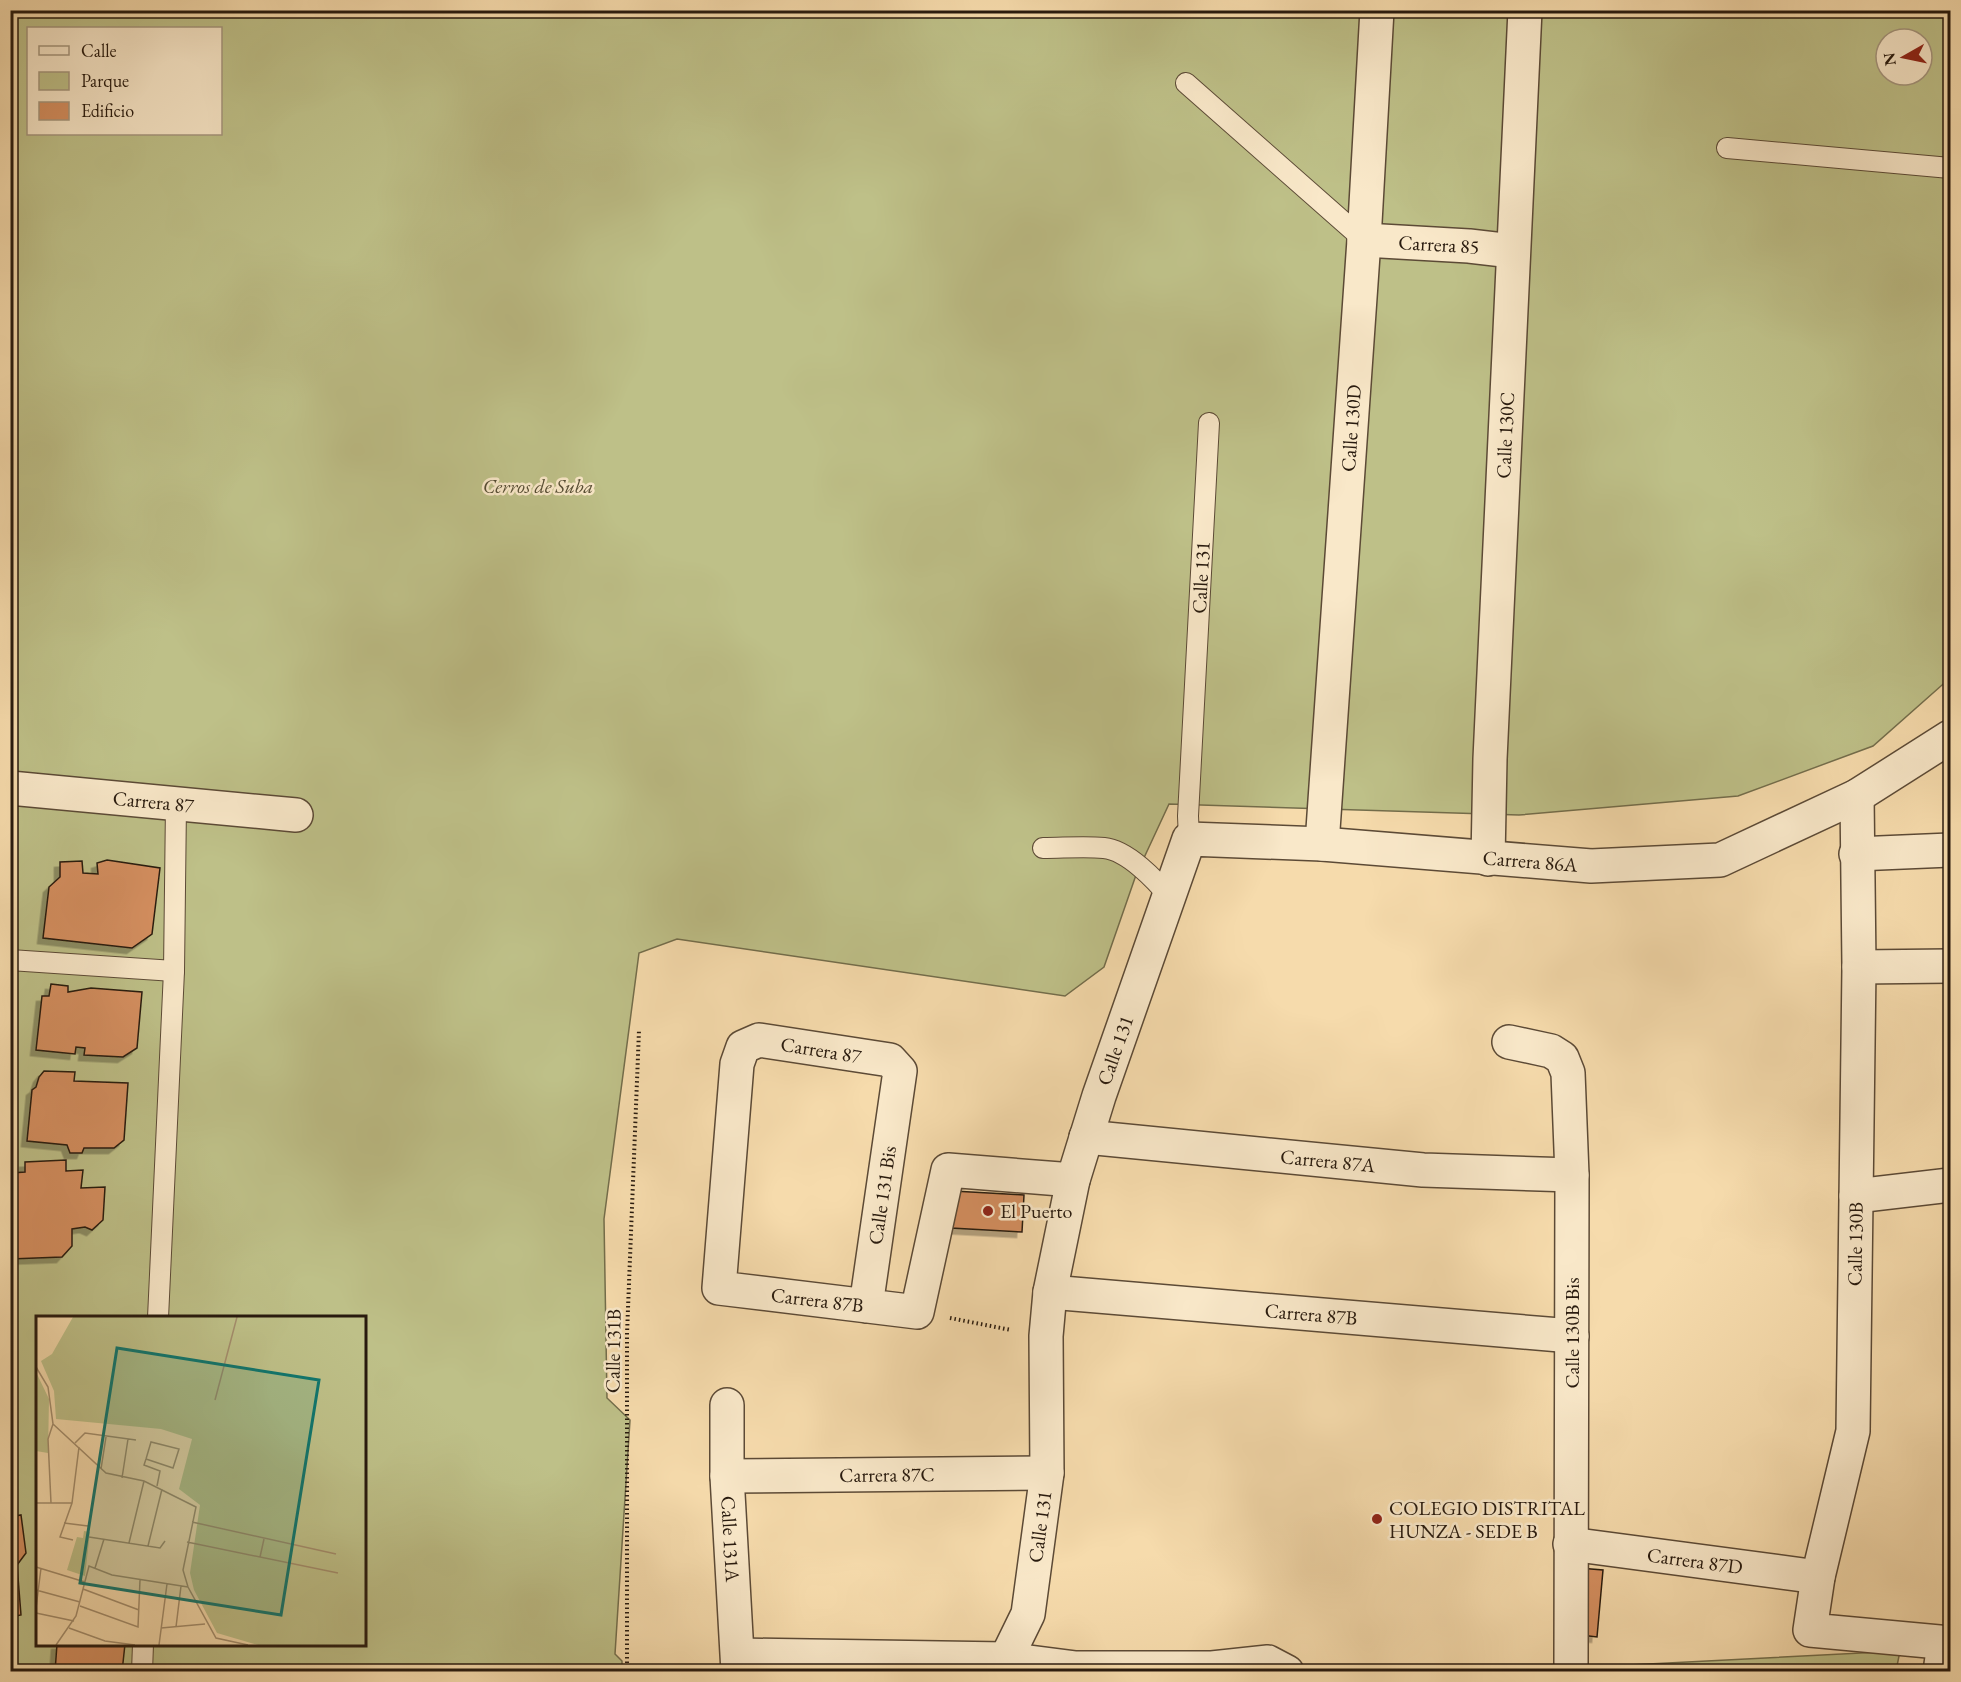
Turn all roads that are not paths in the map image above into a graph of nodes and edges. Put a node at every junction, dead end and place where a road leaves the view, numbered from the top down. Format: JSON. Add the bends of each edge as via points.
{"nodes":[{"id":1,"x":1377,"y":10,"type":"edge"},
{"id":2,"x":1525,"y":10,"type":"edge"},
{"id":3,"x":1186,"y":83,"type":"dead end"},
{"id":4,"x":1727,"y":148,"type":"dead end"},
{"id":5,"x":1950,"y":168,"type":"edge"},
{"id":6,"x":1364,"y":240,"type":"junction"},
{"id":7,"x":1512,"y":251,"type":"junction"},
{"id":8,"x":1209,"y":423,"type":"dead end"},
{"id":9,"x":1950,"y":737,"type":"edge"},
{"id":10,"x":10,"y":788,"type":"edge"},
{"id":11,"x":1857,"y":796,"type":"junction"},
{"id":12,"x":176,"y":804,"type":"junction"},
{"id":13,"x":296,"y":815,"type":"dead end"},
{"id":14,"x":1189,"y":839,"type":"junction"},
{"id":15,"x":1322,"y":844,"type":"junction"},
{"id":16,"x":1043,"y":848,"type":"dead end"},
{"id":17,"x":1950,"y":850,"type":"edge"},
{"id":18,"x":1856,"y":854,"type":"junction"},
{"id":19,"x":1488,"y":859,"type":"junction"},
{"id":20,"x":1170,"y":898,"type":"junction"},
{"id":21,"x":10,"y":960,"type":"edge"},
{"id":22,"x":1950,"y":966,"type":"edge"},
{"id":23,"x":1858,"y":968,"type":"junction"},
{"id":24,"x":174,"y":971,"type":"junction"},
{"id":25,"x":1509,"y":1042,"type":"dead end"},
{"id":26,"x":899,"y":1084,"type":"joint"},
{"id":27,"x":1086,"y":1137,"type":"junction"},
{"id":28,"x":1572,"y":1175,"type":"junction"},
{"id":29,"x":1073,"y":1180,"type":"junction"},
{"id":30,"x":1950,"y":1185,"type":"edge"},
{"id":31,"x":1856,"y":1197,"type":"junction"},
{"id":32,"x":719,"y":1288,"type":"joint"},
{"id":33,"x":1050,"y":1292,"type":"junction"},
{"id":34,"x":866,"y":1306,"type":"junction"},
{"id":35,"x":158,"y":1316,"type":"edge"},
{"id":36,"x":1572,"y":1336,"type":"junction"},
{"id":37,"x":727,"y":1405,"type":"dead end"},
{"id":38,"x":1047,"y":1473,"type":"junction"},
{"id":39,"x":727,"y":1476,"type":"junction"},
{"id":40,"x":1570,"y":1544,"type":"junction"},
{"id":41,"x":1818,"y":1577,"type":"junction"},
{"id":42,"x":143,"y":1646,"type":"edge"},
{"id":43,"x":1945,"y":1652,"type":"edge"},
{"id":44,"x":738,"y":1663,"type":"edge"},
{"id":45,"x":1001,"y":1665,"type":"edge"},
{"id":46,"x":1570,"y":1665,"type":"dead end"},
{"id":47,"x":142,"y":1671,"type":"edge"},
{"id":48,"x":1287,"y":1671,"type":"edge"}],
"edges":[{"from":1,"to":6,"type":"street","name":"Calle 130D"},
{"from":2,"to":7,"type":"street","name":"Calle 130C"},
{"from":3,"to":6,"type":"lane"},
{"from":4,"to":5,"type":"lane"},
{"from":6,"to":7,"type":"street","name":"Carrera 85"},
{"from":6,"to":15,"type":"street","name":"Calle 130D"},
{"from":7,"to":19,"type":"street","name":"Calle 130C"},
{"from":8,"to":14,"type":"lane","name":"Calle 131"},
{"from":9,"to":11,"type":"street","name":"Carrera 86A"},
{"from":10,"to":12,"type":"street","name":"Carrera 87"},
{"from":11,"to":18,"type":"street","name":"Calle 130B"},
{"from":11,"to":19,"type":"street","name":"Carrera 86A","via":[[1720,861],[1591,866]]},
{"from":12,"to":13,"type":"street","name":"Carrera 87"},
{"from":12,"to":24,"type":"lane"},
{"from":14,"to":15,"type":"street","name":"Carrera 86A"},
{"from":14,"to":20,"type":"street","name":"Calle 131"},
{"from":15,"to":19,"type":"street","name":"Carrera 86A"},
{"from":16,"to":20,"type":"lane","via":[[1105,848],[1119,852],[1157,882]]},
{"from":17,"to":18,"type":"street"},
{"from":18,"to":23,"type":"street","name":"Calle 130B"},
{"from":20,"to":27,"type":"street","name":"Calle 131"},
{"from":21,"to":24,"type":"lane"},
{"from":22,"to":23,"type":"street"},
{"from":23,"to":31,"type":"street","name":"Calle 130B"},
{"from":24,"to":35,"type":"lane"},
{"from":25,"to":28,"type":"street","name":"Calle 130B Bis","via":[[1551,1051],[1562,1059],[1568,1073]]},
{"from":26,"to":32,"type":"street","name":"Carrera 87","via":[[900,1071],[890,1060],[759,1040],[744,1047],[737,1064]]},
{"from":26,"to":34,"type":"street","name":"Calle 131 Bis"},
{"from":27,"to":28,"type":"street","name":"Carrera 87A","via":[[1423,1170]]},
{"from":27,"to":29,"type":"street","name":"Calle 131"},
{"from":28,"to":36,"type":"street","name":"Calle 130B Bis"},
{"from":29,"to":33,"type":"street","name":"Calle 131"},
{"from":29,"to":34,"type":"street","name":"Carrera 87B","via":[[948,1170],[917,1312]]},
{"from":30,"to":31,"type":"street"},
{"from":31,"to":41,"type":"street","name":"Calle 130B","via":[[1853,1431]]},
{"from":32,"to":34,"type":"street","name":"Carrera 87B"},
{"from":33,"to":36,"type":"street","name":"Carrera 87B"},
{"from":33,"to":38,"type":"street","name":"Calle 131","via":[[1046,1336]]},
{"from":36,"to":40,"type":"street","name":"Calle 130B Bis"},
{"from":37,"to":39,"type":"street","name":"Calle 131A"},
{"from":38,"to":39,"type":"street","name":"Carrera 87C"},
{"from":38,"to":45,"type":"street","name":"Calle 131","via":[[1028,1614]]},
{"from":39,"to":44,"type":"street","name":"Calle 131A"},
{"from":40,"to":41,"type":"street","name":"Carrera 87D"},
{"from":40,"to":46,"type":"street","name":"Calle 130B Bis"},
{"from":41,"to":43,"type":"street","name":"Calle 130B","via":[[1810,1630]]},
{"from":42,"to":47,"type":"lane"},
{"from":44,"to":45,"type":"street"},
{"from":45,"to":48,"type":"street","via":[[1212,1668],[1268,1662]]}]}
